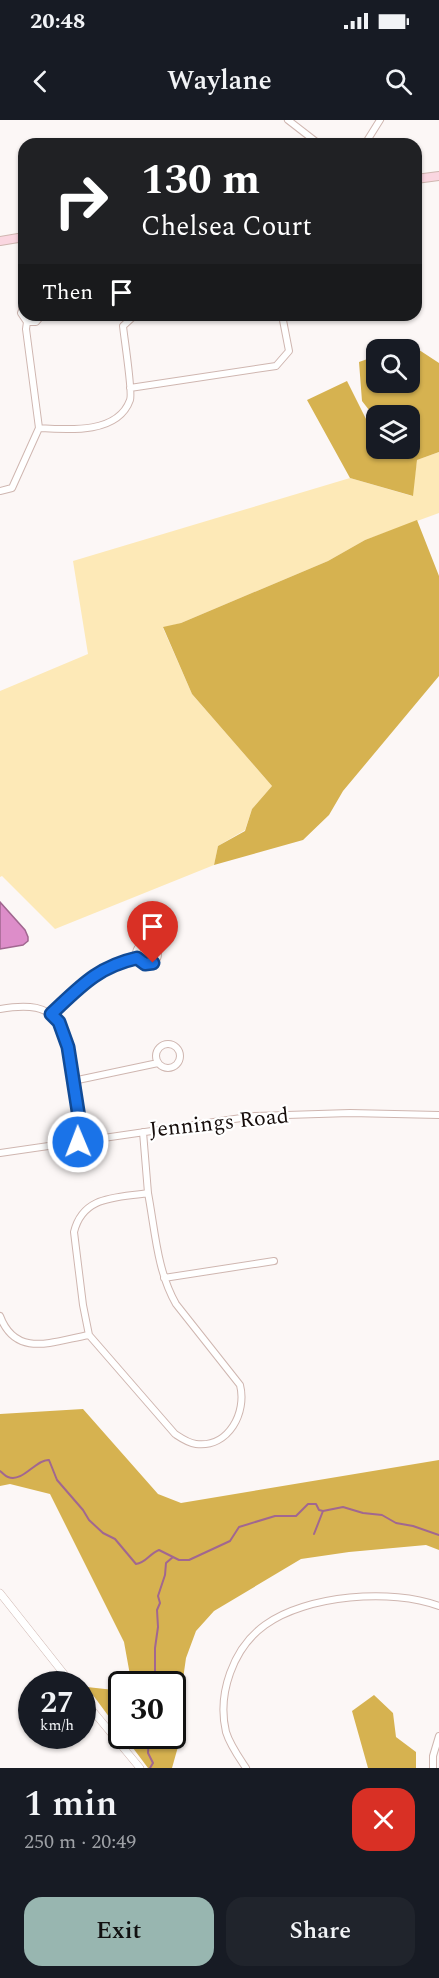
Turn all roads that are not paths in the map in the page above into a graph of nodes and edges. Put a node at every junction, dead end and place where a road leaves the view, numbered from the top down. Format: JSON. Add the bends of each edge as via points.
{"nodes":[{"id":1,"x":288,"y":120,"type":"edge"},
{"id":2,"x":380,"y":120,"type":"edge"},
{"id":3,"x":311,"y":138,"type":"edge"},
{"id":4,"x":369,"y":138,"type":"edge"},
{"id":5,"x":439,"y":176,"type":"edge"},
{"id":6,"x":422,"y":178,"type":"edge"},
{"id":7,"x":18,"y":238,"type":"edge"},
{"id":8,"x":0,"y":241,"type":"edge"},
{"id":9,"x":37,"y":321,"type":"edge"},
{"id":10,"x":128,"y":321,"type":"edge"},
{"id":11,"x":283,"y":321,"type":"edge"},
{"id":12,"x":27,"y":322,"type":"joint"},
{"id":13,"x":130,"y":388,"type":"junction"},
{"id":14,"x":39,"y":428,"type":"junction"},
{"id":15,"x":0,"y":491,"type":"edge"},
{"id":16,"x":137,"y":958,"type":"dead end"},
{"id":17,"x":0,"y":1009,"type":"edge"},
{"id":18,"x":51,"y":1014,"type":"junction"},
{"id":19,"x":158,"y":1063,"type":"dead end"},
{"id":20,"x":73,"y":1081,"type":"junction"},
{"id":21,"x":439,"y":1115,"type":"edge"},
{"id":22,"x":142,"y":1132,"type":"junction"},
{"id":23,"x":78,"y":1142,"type":"junction"},
{"id":24,"x":0,"y":1153,"type":"edge"},
{"id":25,"x":148,"y":1193,"type":"junction"},
{"id":26,"x":274,"y":1261,"type":"dead end"},
{"id":27,"x":164,"y":1278,"type":"junction"},
{"id":28,"x":0,"y":1316,"type":"edge"},
{"id":29,"x":89,"y":1335,"type":"junction"},
{"id":30,"x":0,"y":1593,"type":"edge"},
{"id":31,"x":439,"y":1606,"type":"edge"},
{"id":32,"x":62,"y":1671,"type":"edge"},
{"id":33,"x":96,"y":1715,"type":"edge"},
{"id":34,"x":439,"y":1736,"type":"edge"},
{"id":35,"x":140,"y":1768,"type":"edge"},
{"id":36,"x":246,"y":1768,"type":"edge"},
{"id":37,"x":433,"y":1768,"type":"edge"}],
"edges":[{"from":1,"to":3,"type":"street"},
{"from":2,"to":4,"type":"street"},
{"from":5,"to":6,"type":"main road"},
{"from":7,"to":8,"type":"main road"},
{"from":9,"to":12,"type":"street"},
{"from":10,"to":13,"type":"street","via":[[123,326]]},
{"from":11,"to":13,"type":"street","via":[[288,351],[276,366]]},
{"from":12,"to":14,"type":"street"},
{"from":13,"to":14,"type":"street","via":[[131,399],[119,417],[92,428]]},
{"from":14,"to":15,"type":"street","via":[[12,488]]},
{"from":16,"to":18,"type":"street","via":[[93,975]]},
{"from":17,"to":18,"type":"street","via":[[26,1006]]},
{"from":18,"to":20,"type":"street","via":[[65,1034]]},
{"from":19,"to":20,"type":"street"},
{"from":20,"to":23,"type":"street","via":[[80,1124]]},
{"from":21,"to":22,"type":"street","name":"Jennings Road","via":[[264,1116]]},
{"from":22,"to":23,"type":"street","name":"Jennings Road"},
{"from":22,"to":25,"type":"street"},
{"from":23,"to":24,"type":"street","name":"Jennings Road"},
{"from":25,"to":27,"type":"street"},
{"from":25,"to":29,"type":"street","via":[[101,1200],[89,1206],[76,1222],[74,1232]]},
{"from":26,"to":27,"type":"street"},
{"from":27,"to":29,"type":"street","via":[[176,1304],[240,1385],[241,1410],[229,1432],[197,1444],[175,1434]]},
{"from":28,"to":29,"type":"street","via":[[4,1326],[22,1343],[35,1345]]},
{"from":30,"to":32,"type":"street"},
{"from":31,"to":36,"type":"street","via":[[374,1596],[347,1598],[294,1611],[266,1624],[235,1659],[227,1684],[226,1733]]},
{"from":33,"to":35,"type":"street"},
{"from":34,"to":37,"type":"street"}]}
